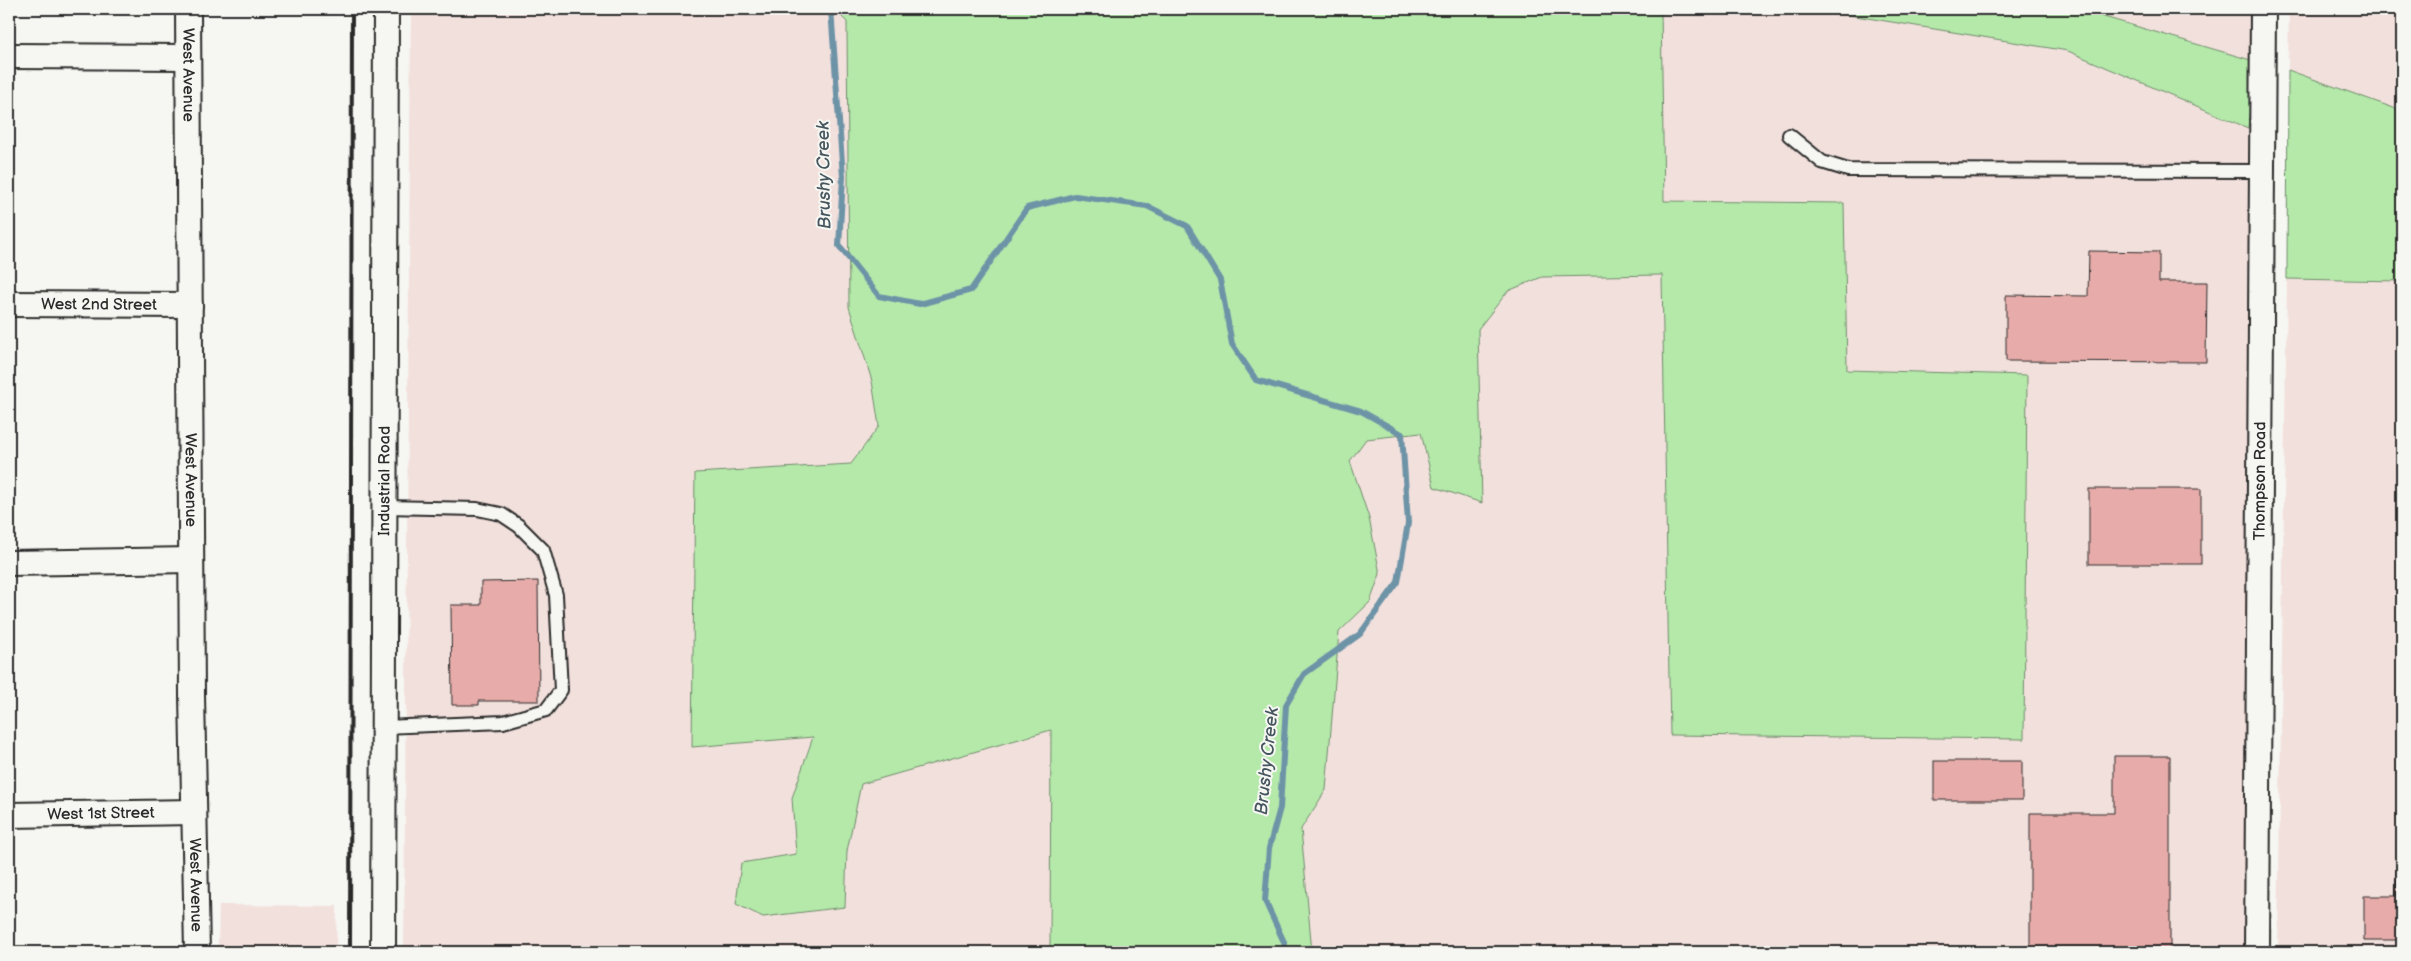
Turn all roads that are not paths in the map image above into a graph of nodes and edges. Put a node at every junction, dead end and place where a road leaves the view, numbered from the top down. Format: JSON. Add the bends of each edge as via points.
{"nodes":[{"id":1,"x":188,"y":9,"type":"edge"},
{"id":2,"x":386,"y":9,"type":"edge"},
{"id":3,"x":2264,"y":9,"type":"edge"},
{"id":4,"x":9,"y":56,"type":"edge"},
{"id":5,"x":188,"y":57,"type":"junction"},
{"id":6,"x":1789,"y":135,"type":"dead end"},
{"id":7,"x":2262,"y":171,"type":"junction"},
{"id":8,"x":9,"y":304,"type":"edge"},
{"id":9,"x":190,"y":305,"type":"junction"},
{"id":10,"x":385,"y":507,"type":"junction"},
{"id":11,"x":191,"y":560,"type":"junction"},
{"id":12,"x":9,"y":564,"type":"edge"},
{"id":13,"x":384,"y":727,"type":"junction"},
{"id":14,"x":194,"y":812,"type":"junction"},
{"id":15,"x":9,"y":815,"type":"edge"},
{"id":16,"x":198,"y":952,"type":"edge"},
{"id":17,"x":383,"y":952,"type":"edge"},
{"id":18,"x":2258,"y":952,"type":"edge"}],
"edges":[{"from":1,"to":5,"type":"street","name":"West Avenue"},
{"from":2,"to":10,"type":"street","name":"Industrial Road"},
{"from":3,"to":7,"type":"street","name":"Thompson Road"},
{"from":4,"to":5,"type":"street"},
{"from":5,"to":9,"type":"street","name":"West Avenue"},
{"from":6,"to":7,"type":"lane","via":[[1822,162],[1848,170]]},
{"from":7,"to":18,"type":"street","name":"Thompson Road"},
{"from":8,"to":9,"type":"street","name":"West 2nd Street"},
{"from":9,"to":11,"type":"street","name":"West Avenue"},
{"from":10,"to":13,"type":"street","name":"Industrial Road"},
{"from":10,"to":13,"type":"lane","via":[[477,509],[501,514],[519,526],[543,550],[556,595],[561,690],[546,710],[503,722]]},
{"from":11,"to":12,"type":"street"},
{"from":11,"to":14,"type":"street","name":"West Avenue"},
{"from":13,"to":17,"type":"street","name":"Industrial Road"},
{"from":14,"to":15,"type":"street","name":"West 1st Street"},
{"from":14,"to":16,"type":"street","name":"West Avenue"}]}
